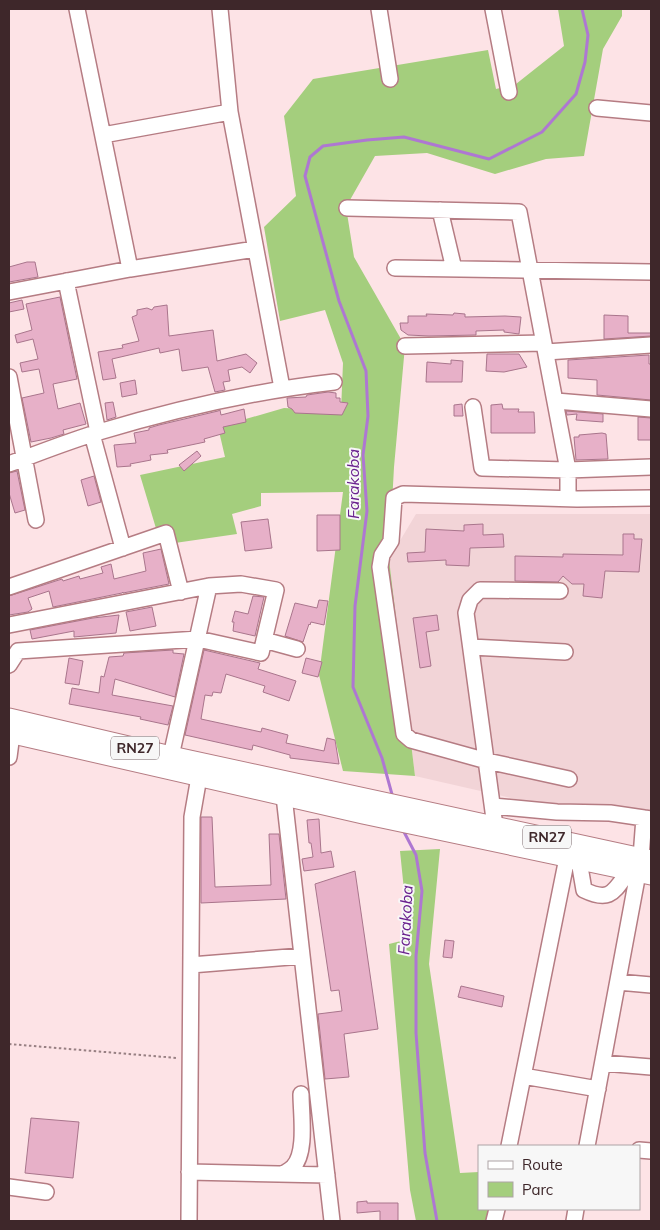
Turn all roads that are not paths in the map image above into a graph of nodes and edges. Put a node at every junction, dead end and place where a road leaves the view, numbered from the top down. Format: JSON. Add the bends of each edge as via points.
{"nodes":[{"id":1,"x":77,"y":9,"type":"edge"},
{"id":2,"x":220,"y":9,"type":"edge"},
{"id":3,"x":379,"y":9,"type":"edge"},
{"id":4,"x":493,"y":9,"type":"edge"},
{"id":5,"x":390,"y":79,"type":"dead end"},
{"id":6,"x":509,"y":92,"type":"dead end"},
{"id":7,"x":597,"y":108,"type":"dead end"},
{"id":8,"x":230,"y":112,"type":"junction"},
{"id":9,"x":651,"y":113,"type":"edge"},
{"id":10,"x":103,"y":135,"type":"junction"},
{"id":11,"x":347,"y":208,"type":"dead end"},
{"id":12,"x":440,"y":210,"type":"junction"},
{"id":13,"x":256,"y":249,"type":"junction"},
{"id":14,"x":394,"y":268,"type":"dead end"},
{"id":15,"x":130,"y":269,"type":"junction"},
{"id":16,"x":454,"y":269,"type":"junction"},
{"id":17,"x":530,"y":271,"type":"junction"},
{"id":18,"x":651,"y":272,"type":"edge"},
{"id":19,"x":66,"y":281,"type":"junction"},
{"id":20,"x":9,"y":292,"type":"edge"},
{"id":21,"x":651,"y":345,"type":"edge"},
{"id":22,"x":405,"y":346,"type":"dead end"},
{"id":23,"x":545,"y":348,"type":"junction"},
{"id":24,"x":9,"y":377,"type":"edge"},
{"id":25,"x":334,"y":382,"type":"dead end"},
{"id":26,"x":282,"y":388,"type":"junction"},
{"id":27,"x":556,"y":401,"type":"junction"},
{"id":28,"x":473,"y":407,"type":"dead end"},
{"id":29,"x":651,"y":409,"type":"edge"},
{"id":30,"x":95,"y":433,"type":"junction"},
{"id":31,"x":24,"y":458,"type":"junction"},
{"id":32,"x":9,"y":464,"type":"edge"},
{"id":33,"x":651,"y":468,"type":"edge"},
{"id":34,"x":568,"y":470,"type":"junction"},
{"id":35,"x":651,"y":498,"type":"edge"},
{"id":36,"x":568,"y":499,"type":"junction"},
{"id":37,"x":36,"y":520,"type":"dead end"},
{"id":38,"x":122,"y":548,"type":"junction"},
{"id":39,"x":209,"y":586,"type":"junction"},
{"id":40,"x":9,"y":587,"type":"edge"},
{"id":41,"x":560,"y":591,"type":"dead end"},
{"id":42,"x":181,"y":592,"type":"junction"},
{"id":43,"x":9,"y":626,"type":"edge"},
{"id":44,"x":198,"y":638,"type":"junction"},
{"id":45,"x":264,"y":640,"type":"junction"},
{"id":46,"x":471,"y":647,"type":"junction"},
{"id":47,"x":297,"y":649,"type":"dead end"},
{"id":48,"x":18,"y":651,"type":"junction"},
{"id":49,"x":566,"y":652,"type":"dead end"},
{"id":50,"x":9,"y":665,"type":"edge"},
{"id":51,"x":10,"y":728,"type":"edge"},
{"id":52,"x":9,"y":756,"type":"edge"},
{"id":53,"x":171,"y":756,"type":"junction"},
{"id":54,"x":487,"y":761,"type":"junction"},
{"id":55,"x":199,"y":777,"type":"junction"},
{"id":56,"x":569,"y":779,"type":"dead end"},
{"id":57,"x":260,"y":783,"type":"junction"},
{"id":58,"x":285,"y":788,"type":"junction"},
{"id":59,"x":492,"y":806,"type":"junction"},
{"id":60,"x":648,"y":818,"type":"edge"},
{"id":61,"x":440,"y":822,"type":"junction"},
{"id":62,"x":495,"y":826,"type":"junction"},
{"id":63,"x":573,"y":860,"type":"junction"},
{"id":64,"x":642,"y":867,"type":"edge"},
{"id":65,"x":302,"y":956,"type":"junction"},
{"id":66,"x":191,"y":966,"type":"junction"},
{"id":67,"x":618,"y":982,"type":"junction"},
{"id":68,"x":651,"y":985,"type":"edge"},
{"id":69,"x":603,"y":1063,"type":"junction"},
{"id":70,"x":651,"y":1067,"type":"edge"},
{"id":71,"x":523,"y":1076,"type":"junction"},
{"id":72,"x":598,"y":1089,"type":"junction"},
{"id":73,"x":301,"y":1094,"type":"dead end"},
{"id":74,"x":509,"y":1145,"type":"edge"},
{"id":75,"x":592,"y":1145,"type":"edge"},
{"id":76,"x":189,"y":1172,"type":"junction"},
{"id":77,"x":283,"y":1174,"type":"junction"},
{"id":78,"x":327,"y":1175,"type":"junction"},
{"id":79,"x":9,"y":1187,"type":"edge"},
{"id":80,"x":46,"y":1192,"type":"dead end"},
{"id":81,"x":189,"y":1221,"type":"edge"},
{"id":82,"x":332,"y":1221,"type":"edge"}],
"edges":[{"from":1,"to":10,"type":"street"},
{"from":2,"to":8,"type":"street"},
{"from":3,"to":5,"type":"street"},
{"from":4,"to":6,"type":"street"},
{"from":7,"to":9,"type":"street"},
{"from":8,"to":10,"type":"street"},
{"from":8,"to":13,"type":"street"},
{"from":10,"to":15,"type":"street"},
{"from":11,"to":12,"type":"street"},
{"from":12,"to":16,"type":"street"},
{"from":12,"to":17,"type":"street","via":[[519,212]]},
{"from":13,"to":15,"type":"street"},
{"from":13,"to":26,"type":"street"},
{"from":14,"to":16,"type":"street"},
{"from":15,"to":19,"type":"street"},
{"from":16,"to":17,"type":"street"},
{"from":17,"to":18,"type":"street"},
{"from":17,"to":23,"type":"street"},
{"from":19,"to":20,"type":"street"},
{"from":19,"to":30,"type":"street"},
{"from":21,"to":23,"type":"street"},
{"from":22,"to":23,"type":"street"},
{"from":23,"to":27,"type":"street"},
{"from":24,"to":31,"type":"street"},
{"from":25,"to":26,"type":"street"},
{"from":26,"to":30,"type":"street"},
{"from":27,"to":29,"type":"street"},
{"from":27,"to":34,"type":"street"},
{"from":28,"to":34,"type":"street","via":[[482,468]]},
{"from":30,"to":31,"type":"street"},
{"from":30,"to":38,"type":"street"},
{"from":31,"to":32,"type":"street"},
{"from":31,"to":37,"type":"street"},
{"from":33,"to":34,"type":"street"},
{"from":34,"to":36,"type":"street"},
{"from":35,"to":36,"type":"street"},
{"from":36,"to":54,"type":"street","via":[[403,494],[394,498],[391,541],[382,555],[380,567],[404,734],[411,740]]},
{"from":38,"to":40,"type":"street"},
{"from":38,"to":42,"type":"street","via":[[166,533]]},
{"from":39,"to":42,"type":"street"},
{"from":39,"to":44,"type":"street"},
{"from":39,"to":45,"type":"street","via":[[241,584],[276,590]]},
{"from":41,"to":46,"type":"street","via":[[480,590],[470,600],[466,614]]},
{"from":42,"to":43,"type":"street"},
{"from":43,"to":48,"type":"street"},
{"from":44,"to":45,"type":"street","via":[[261,653]]},
{"from":44,"to":48,"type":"street"},
{"from":44,"to":53,"type":"street"},
{"from":45,"to":47,"type":"street"},
{"from":46,"to":49,"type":"street"},
{"from":46,"to":54,"type":"street"},
{"from":48,"to":50,"type":"street"},
{"from":51,"to":52,"type":"street"},
{"from":51,"to":53,"type":"main road","number":"RN27"},
{"from":51,"to":55,"type":"main road","number":"RN27"},
{"from":53,"to":57,"type":"main road","number":"RN27"},
{"from":54,"to":56,"type":"street"},
{"from":54,"to":59,"type":"street"},
{"from":55,"to":57,"type":"main road","number":"RN27"},
{"from":55,"to":66,"type":"street","via":[[192,817]]},
{"from":57,"to":58,"type":"main road","number":"RN27"},
{"from":58,"to":61,"type":"main road","number":"RN27"},
{"from":58,"to":65,"type":"street"},
{"from":59,"to":60,"type":"street"},
{"from":59,"to":62,"type":"street"},
{"from":60,"to":64,"type":"street"},
{"from":61,"to":62,"type":"main road","number":"RN27"},
{"from":61,"to":63,"type":"main road","number":"RN27"},
{"from":62,"to":64,"type":"main road","number":"RN27"},
{"from":63,"to":64,"type":"main road","number":"RN27"},
{"from":63,"to":64,"type":"street","via":[[584,890],[606,896]]},
{"from":63,"to":71,"type":"street"},
{"from":64,"to":67,"type":"street"},
{"from":65,"to":66,"type":"street"},
{"from":65,"to":78,"type":"street"},
{"from":66,"to":76,"type":"street"},
{"from":67,"to":68,"type":"street"},
{"from":67,"to":69,"type":"street"},
{"from":69,"to":70,"type":"street"},
{"from":69,"to":72,"type":"street"},
{"from":71,"to":72,"type":"street"},
{"from":71,"to":74,"type":"street"},
{"from":72,"to":75,"type":"street"},
{"from":73,"to":77,"type":"street","via":[[302,1142],[299,1156],[294,1167]]},
{"from":76,"to":77,"type":"street"},
{"from":76,"to":81,"type":"street"},
{"from":77,"to":78,"type":"street"},
{"from":78,"to":82,"type":"street"},
{"from":79,"to":80,"type":"street"}]}
